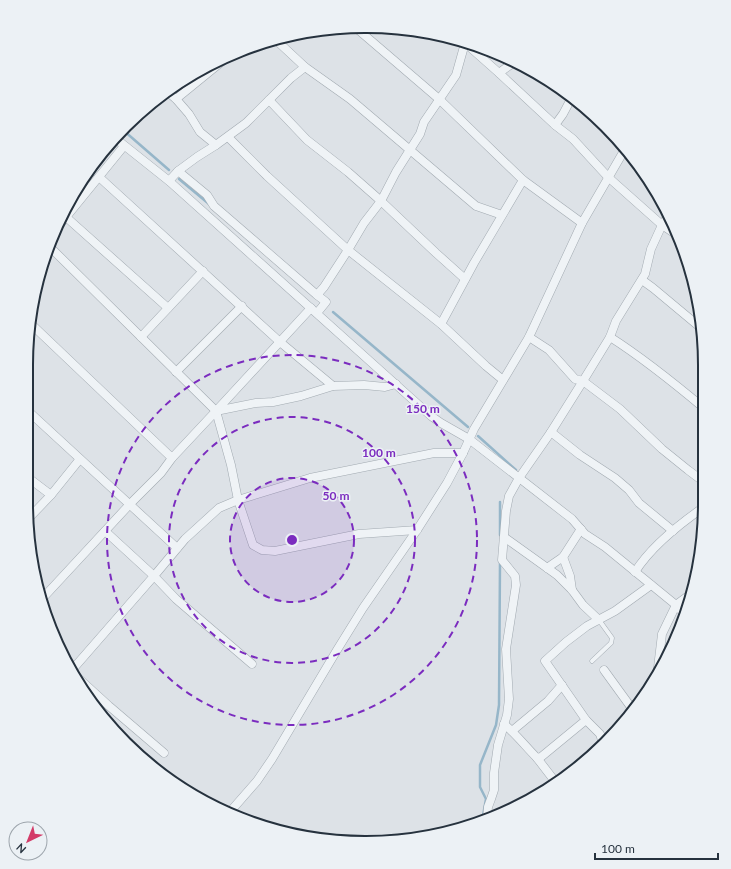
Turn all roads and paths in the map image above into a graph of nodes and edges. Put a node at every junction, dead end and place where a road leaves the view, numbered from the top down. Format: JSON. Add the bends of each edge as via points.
{"nodes":[{"id":1,"x":362,"y":33,"type":"edge"},
{"id":2,"x":280,"y":44,"type":"edge"},
{"id":3,"x":463,"y":48,"type":"edge"},
{"id":4,"x":474,"y":52,"type":"edge"},
{"id":5,"x":509,"y":65,"type":"edge"},
{"id":6,"x":305,"y":67,"type":"junction"},
{"id":7,"x":499,"y":73,"type":"junction"},
{"id":8,"x":191,"y":83,"type":"edge"},
{"id":9,"x":172,"y":96,"type":"edge"},
{"id":10,"x":439,"y":99,"type":"junction"},
{"id":11,"x":269,"y":100,"type":"junction"},
{"id":12,"x":569,"y":103,"type":"edge"},
{"id":13,"x":556,"y":125,"type":"junction"},
{"id":14,"x":228,"y":137,"type":"junction"},
{"id":15,"x":120,"y":142,"type":"edge"},
{"id":16,"x":216,"y":145,"type":"junction"},
{"id":17,"x":124,"y":146,"type":"junction"},
{"id":18,"x":410,"y":150,"type":"junction"},
{"id":19,"x":622,"y":154,"type":"edge"},
{"id":20,"x":178,"y":171,"type":"junction"},
{"id":21,"x":99,"y":177,"type":"junction"},
{"id":22,"x":608,"y":177,"type":"junction"},
{"id":23,"x":169,"y":180,"type":"junction"},
{"id":24,"x":523,"y":180,"type":"junction"},
{"id":25,"x":381,"y":200,"type":"junction"},
{"id":26,"x":76,"y":203,"type":"edge"},
{"id":27,"x":502,"y":215,"type":"junction"},
{"id":28,"x":67,"y":218,"type":"edge"},
{"id":29,"x":665,"y":220,"type":"edge"},
{"id":30,"x":582,"y":223,"type":"junction"},
{"id":31,"x":662,"y":225,"type":"junction"},
{"id":32,"x":669,"y":230,"type":"edge"},
{"id":33,"x":348,"y":250,"type":"junction"},
{"id":34,"x":54,"y":251,"type":"edge"},
{"id":35,"x":202,"y":271,"type":"junction"},
{"id":36,"x":465,"y":279,"type":"junction"},
{"id":37,"x":642,"y":280,"type":"junction"},
{"id":38,"x":317,"y":295,"type":"junction"},
{"id":39,"x":242,"y":306,"type":"junction"},
{"id":40,"x":168,"y":308,"type":"junction"},
{"id":41,"x":314,"y":311,"type":"junction"},
{"id":42,"x":695,"y":323,"type":"edge"},
{"id":43,"x":441,"y":324,"type":"junction"},
{"id":44,"x":35,"y":328,"type":"edge"},
{"id":45,"x":141,"y":337,"type":"junction"},
{"id":46,"x":529,"y":337,"type":"junction"},
{"id":47,"x":610,"y":337,"type":"junction"},
{"id":48,"x":280,"y":342,"type":"junction"},
{"id":49,"x":176,"y":372,"type":"junction"},
{"id":50,"x":503,"y":380,"type":"junction"},
{"id":51,"x":583,"y":381,"type":"junction"},
{"id":52,"x":396,"y":384,"type":"junction"},
{"id":53,"x":333,"y":386,"type":"junction"},
{"id":54,"x":698,"y":403,"type":"edge"},
{"id":55,"x":216,"y":411,"type":"junction"},
{"id":56,"x":33,"y":415,"type":"edge"},
{"id":57,"x":551,"y":432,"type":"junction"},
{"id":58,"x":469,"y":439,"type":"junction"},
{"id":59,"x":463,"y":453,"type":"junction"},
{"id":60,"x":172,"y":458,"type":"junction"},
{"id":61,"x":80,"y":459,"type":"junction"},
{"id":62,"x":519,"y":478,"type":"junction"},
{"id":63,"x":698,"y":478,"type":"edge"},
{"id":64,"x":33,"y":481,"type":"edge"},
{"id":65,"x":51,"y":495,"type":"junction"},
{"id":66,"x":238,"y":500,"type":"junction"},
{"id":67,"x":130,"y":504,"type":"junction"},
{"id":68,"x":698,"y":511,"type":"edge"},
{"id":69,"x":33,"y":513,"type":"edge"},
{"id":70,"x":417,"y":530,"type":"junction"},
{"id":71,"x":581,"y":530,"type":"junction"},
{"id":72,"x":673,"y":531,"type":"junction"},
{"id":73,"x":105,"y":532,"type":"junction"},
{"id":74,"x":504,"y":537,"type":"junction"},
{"id":75,"x":177,"y":548,"type":"junction"},
{"id":76,"x":563,"y":557,"type":"junction"},
{"id":77,"x":547,"y":568,"type":"junction"},
{"id":78,"x":635,"y":572,"type":"junction"},
{"id":79,"x":154,"y":576,"type":"junction"},
{"id":80,"x":651,"y":585,"type":"junction"},
{"id":81,"x":572,"y":590,"type":"junction"},
{"id":82,"x":46,"y":595,"type":"edge"},
{"id":83,"x":684,"y":599,"type":"edge"},
{"id":84,"x":676,"y":605,"type":"junction"},
{"id":85,"x":680,"y":610,"type":"edge"},
{"id":86,"x":599,"y":620,"type":"junction"},
{"id":87,"x":659,"y":660,"type":"edge"},
{"id":88,"x":592,"y":661,"type":"dead end"},
{"id":89,"x":252,"y":664,"type":"dead end"},
{"id":90,"x":76,"y":666,"type":"edge"},
{"id":91,"x":604,"y":670,"type":"dead end"},
{"id":92,"x":562,"y":685,"type":"junction"},
{"id":93,"x":89,"y":687,"type":"edge"},
{"id":94,"x":630,"y":705,"type":"edge"},
{"id":95,"x":586,"y":720,"type":"junction"},
{"id":96,"x":504,"y":724,"type":"junction"},
{"id":97,"x":512,"y":731,"type":"junction"},
{"id":98,"x":601,"y":738,"type":"edge"},
{"id":99,"x":164,"y":753,"type":"dead end"},
{"id":100,"x":537,"y":758,"type":"junction"},
{"id":101,"x":552,"y":779,"type":"edge"},
{"id":102,"x":232,"y":808,"type":"edge"},
{"id":103,"x":488,"y":813,"type":"edge"}],
"edges":[{"from":1,"to":10,"type":"street"},
{"from":2,"to":6,"type":"street"},
{"from":3,"to":10,"type":"street","via":[[456,75]]},
{"from":4,"to":7,"type":"street"},
{"from":5,"to":7,"type":"street"},
{"from":6,"to":11,"type":"street"},
{"from":6,"to":18,"type":"street","via":[[350,99]]},
{"from":7,"to":13,"type":"street"},
{"from":8,"to":9,"type":"street"},
{"from":9,"to":16,"type":"street","via":[[189,114],[200,132]]},
{"from":10,"to":18,"type":"street"},
{"from":10,"to":24,"type":"street"},
{"from":11,"to":14,"type":"street"},
{"from":11,"to":25,"type":"street","via":[[307,140]]},
{"from":12,"to":13,"type":"street"},
{"from":13,"to":22,"type":"street","via":[[573,139]]},
{"from":14,"to":16,"type":"street"},
{"from":14,"to":33,"type":"street"},
{"from":15,"to":17,"type":"street"},
{"from":16,"to":20,"type":"street"},
{"from":17,"to":21,"type":"street"},
{"from":17,"to":23,"type":"street"},
{"from":18,"to":25,"type":"street"},
{"from":18,"to":27,"type":"street","via":[[476,206]]},
{"from":19,"to":22,"type":"street"},
{"from":20,"to":23,"type":"street"},
{"from":20,"to":38,"type":"street","via":[[207,195],[214,206]]},
{"from":21,"to":26,"type":"street"},
{"from":21,"to":35,"type":"street"},
{"from":22,"to":30,"type":"street"},
{"from":22,"to":31,"type":"street"},
{"from":23,"to":41,"type":"street"},
{"from":24,"to":27,"type":"street"},
{"from":24,"to":30,"type":"street"},
{"from":25,"to":33,"type":"street"},
{"from":25,"to":36,"type":"street"},
{"from":27,"to":36,"type":"street"},
{"from":28,"to":40,"type":"street"},
{"from":29,"to":31,"type":"street"},
{"from":30,"to":46,"type":"street"},
{"from":31,"to":32,"type":"street"},
{"from":31,"to":37,"type":"street","via":[[651,249]]},
{"from":33,"to":38,"type":"street"},
{"from":33,"to":43,"type":"street"},
{"from":34,"to":45,"type":"street"},
{"from":35,"to":39,"type":"street"},
{"from":35,"to":40,"type":"street"},
{"from":36,"to":43,"type":"street"},
{"from":37,"to":42,"type":"street"},
{"from":37,"to":47,"type":"street","via":[[616,322]]},
{"from":38,"to":41,"type":"street","via":[[326,302]]},
{"from":39,"to":48,"type":"street"},
{"from":39,"to":49,"type":"street"},
{"from":40,"to":45,"type":"street"},
{"from":41,"to":48,"type":"street"},
{"from":41,"to":52,"type":"street"},
{"from":43,"to":50,"type":"street"},
{"from":44,"to":60,"type":"street"},
{"from":45,"to":49,"type":"street"},
{"from":46,"to":50,"type":"street"},
{"from":46,"to":51,"type":"street","via":[[549,350],[575,379]]},
{"from":47,"to":51,"type":"street"},
{"from":47,"to":54,"type":"street","via":[[659,371]]},
{"from":48,"to":53,"type":"street"},
{"from":48,"to":55,"type":"street"},
{"from":49,"to":55,"type":"street"},
{"from":50,"to":58,"type":"street"},
{"from":51,"to":57,"type":"street"},
{"from":51,"to":63,"type":"street","via":[[620,409],[662,449]]},
{"from":52,"to":53,"type":"street","via":[[385,387]]},
{"from":52,"to":58,"type":"street","via":[[441,423]]},
{"from":53,"to":55,"type":"street","via":[[301,396]]},
{"from":55,"to":60,"type":"street"},
{"from":55,"to":66,"type":"street"},
{"from":56,"to":61,"type":"street"},
{"from":57,"to":62,"type":"street"},
{"from":57,"to":72,"type":"street","via":[[615,478],[639,503]]},
{"from":58,"to":59,"type":"street"},
{"from":58,"to":62,"type":"street"},
{"from":59,"to":66,"type":"street","via":[[434,453],[310,478]]},
{"from":59,"to":70,"type":"street"},
{"from":60,"to":67,"type":"street"},
{"from":61,"to":65,"type":"street"},
{"from":61,"to":67,"type":"street"},
{"from":62,"to":71,"type":"street","via":[[572,519]]},
{"from":62,"to":74,"type":"street","via":[[509,496]]},
{"from":64,"to":65,"type":"street"},
{"from":65,"to":69,"type":"street"},
{"from":66,"to":70,"type":"street","via":[[253,545],[262,550],[275,551],[360,534]]},
{"from":66,"to":75,"type":"street","via":[[219,508]]},
{"from":67,"to":73,"type":"street"},
{"from":67,"to":75,"type":"street"},
{"from":68,"to":72,"type":"street"},
{"from":70,"to":102,"type":"street","via":[[344,638],[272,759]]},
{"from":71,"to":76,"type":"street"},
{"from":71,"to":78,"type":"street"},
{"from":72,"to":78,"type":"street"},
{"from":73,"to":79,"type":"street"},
{"from":73,"to":82,"type":"street"},
{"from":74,"to":77,"type":"street"},
{"from":74,"to":96,"type":"street","via":[[502,560],[515,576],[516,584],[506,649],[509,699]]},
{"from":75,"to":79,"type":"street"},
{"from":76,"to":77,"type":"street"},
{"from":76,"to":81,"type":"street"},
{"from":77,"to":81,"type":"street","via":[[558,575]]},
{"from":78,"to":80,"type":"street"},
{"from":79,"to":89,"type":"street","via":[[176,599]]},
{"from":79,"to":90,"type":"street"},
{"from":80,"to":84,"type":"street"},
{"from":80,"to":86,"type":"street"},
{"from":81,"to":86,"type":"street"},
{"from":83,"to":84,"type":"street"},
{"from":84,"to":85,"type":"street"},
{"from":84,"to":87,"type":"street","via":[[662,634]]},
{"from":86,"to":88,"type":"lane","via":[[612,638],[611,643]]},
{"from":86,"to":92,"type":"street","via":[[581,630],[545,662]]},
{"from":91,"to":94,"type":"street"},
{"from":92,"to":95,"type":"street"},
{"from":92,"to":97,"type":"street","via":[[548,701]]},
{"from":93,"to":99,"type":"street"},
{"from":95,"to":98,"type":"street"},
{"from":95,"to":100,"type":"street","via":[[541,758]]},
{"from":96,"to":97,"type":"street"},
{"from":96,"to":103,"type":"street","via":[[498,745],[494,790]]},
{"from":97,"to":100,"type":"street"},
{"from":100,"to":101,"type":"street"}]}
